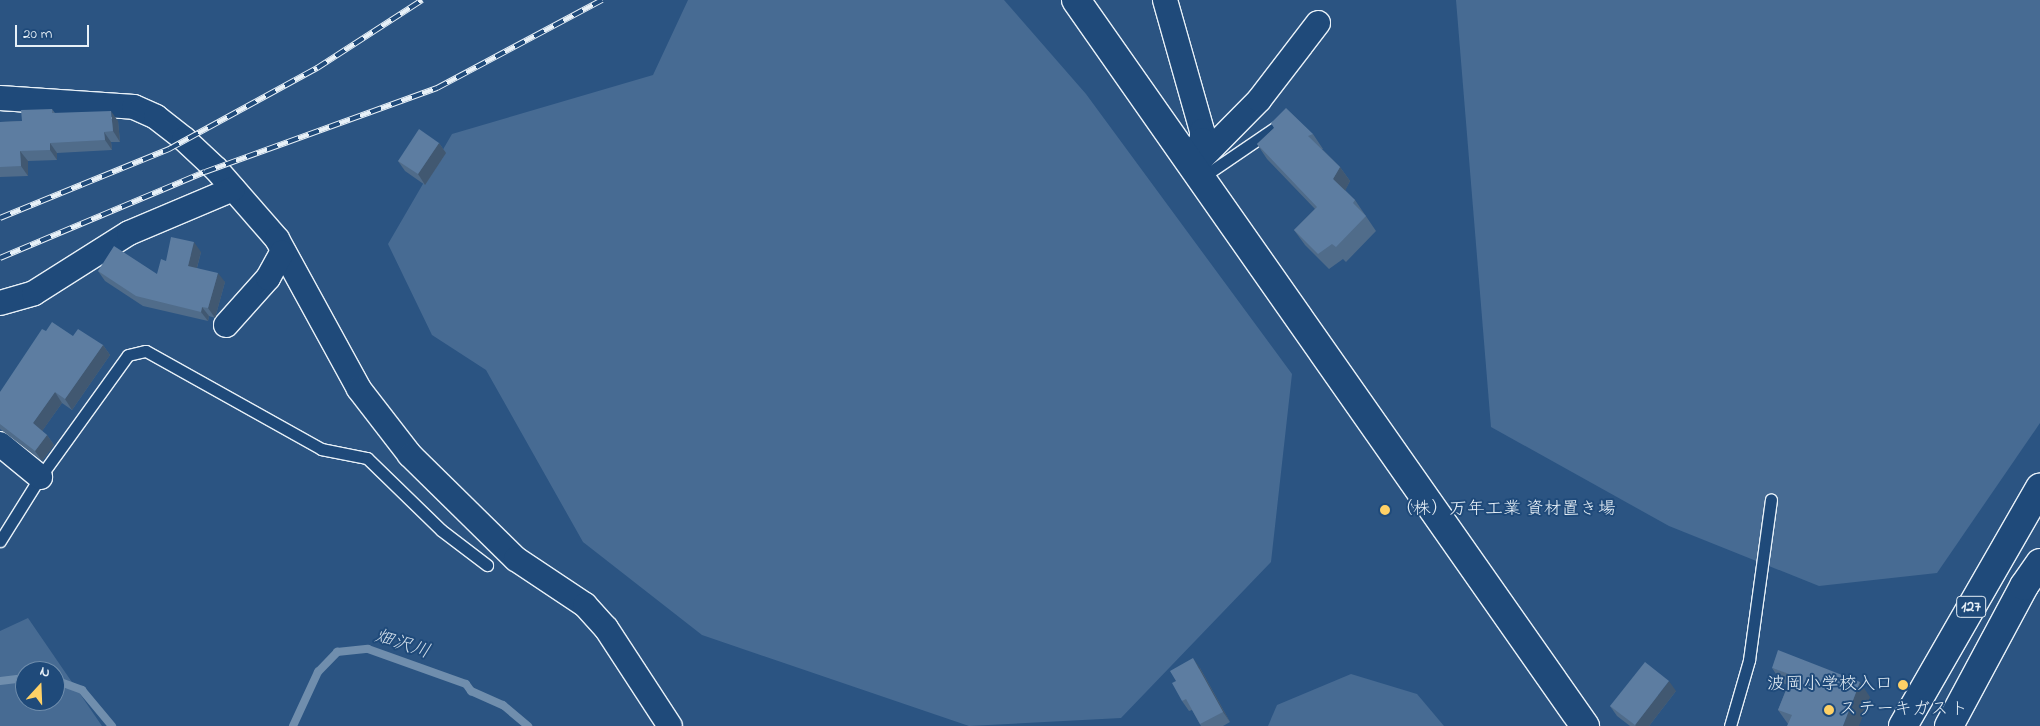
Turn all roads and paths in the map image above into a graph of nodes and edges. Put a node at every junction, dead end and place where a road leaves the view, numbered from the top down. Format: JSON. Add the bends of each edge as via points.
{"nodes":[{"id":1,"x":1076,"y":0,"type":"edge"},
{"id":2,"x":1165,"y":0,"type":"edge"},
{"id":3,"x":1318,"y":22,"type":"dead end"},
{"id":4,"x":0,"y":98,"type":"edge"},
{"id":5,"x":1290,"y":117,"type":"edge"},
{"id":6,"x":1194,"y":168,"type":"junction"},
{"id":7,"x":233,"y":190,"type":"junction"},
{"id":8,"x":282,"y":253,"type":"junction"},
{"id":9,"x":0,"y":303,"type":"edge"},
{"id":10,"x":226,"y":325,"type":"dead end"},
{"id":11,"x":0,"y":444,"type":"edge"},
{"id":12,"x":40,"y":477,"type":"junction"},
{"id":13,"x":2040,"y":488,"type":"edge"},
{"id":14,"x":1771,"y":499,"type":"dead end"},
{"id":15,"x":0,"y":542,"type":"edge"},
{"id":16,"x":2040,"y":563,"type":"edge"},
{"id":17,"x":487,"y":565,"type":"dead end"},
{"id":18,"x":670,"y":726,"type":"edge"},
{"id":19,"x":1585,"y":726,"type":"edge"},
{"id":20,"x":1730,"y":726,"type":"edge"},
{"id":21,"x":1904,"y":726,"type":"edge"},
{"id":22,"x":1949,"y":726,"type":"edge"}],
"edges":[{"from":1,"to":6,"type":"main road"},
{"from":2,"to":6,"type":"street","via":[[1202,131]]},
{"from":3,"to":6,"type":"street","via":[[1259,100]]},
{"from":4,"to":7,"type":"street","via":[[134,107],[156,117],[184,139]]},
{"from":5,"to":6,"type":"lane"},
{"from":6,"to":19,"type":"main road"},
{"from":7,"to":8,"type":"street","via":[[277,239]]},
{"from":7,"to":9,"type":"street","via":[[129,233],[34,293]]},
{"from":8,"to":10,"type":"street","via":[[268,278]]},
{"from":8,"to":18,"type":"street","via":[[359,389],[410,454],[516,559],[585,604],[606,628]]},
{"from":11,"to":12,"type":"street"},
{"from":12,"to":15,"type":"lane"},
{"from":12,"to":17,"type":"lane","via":[[128,356],[146,351],[321,449],[367,458],[441,530]]},
{"from":13,"to":21,"type":"main road","number":"127"},
{"from":14,"to":20,"type":"lane","via":[[1749,660]]},
{"from":16,"to":22,"type":"main road","number":"127","via":[[2024,586]]}]}
